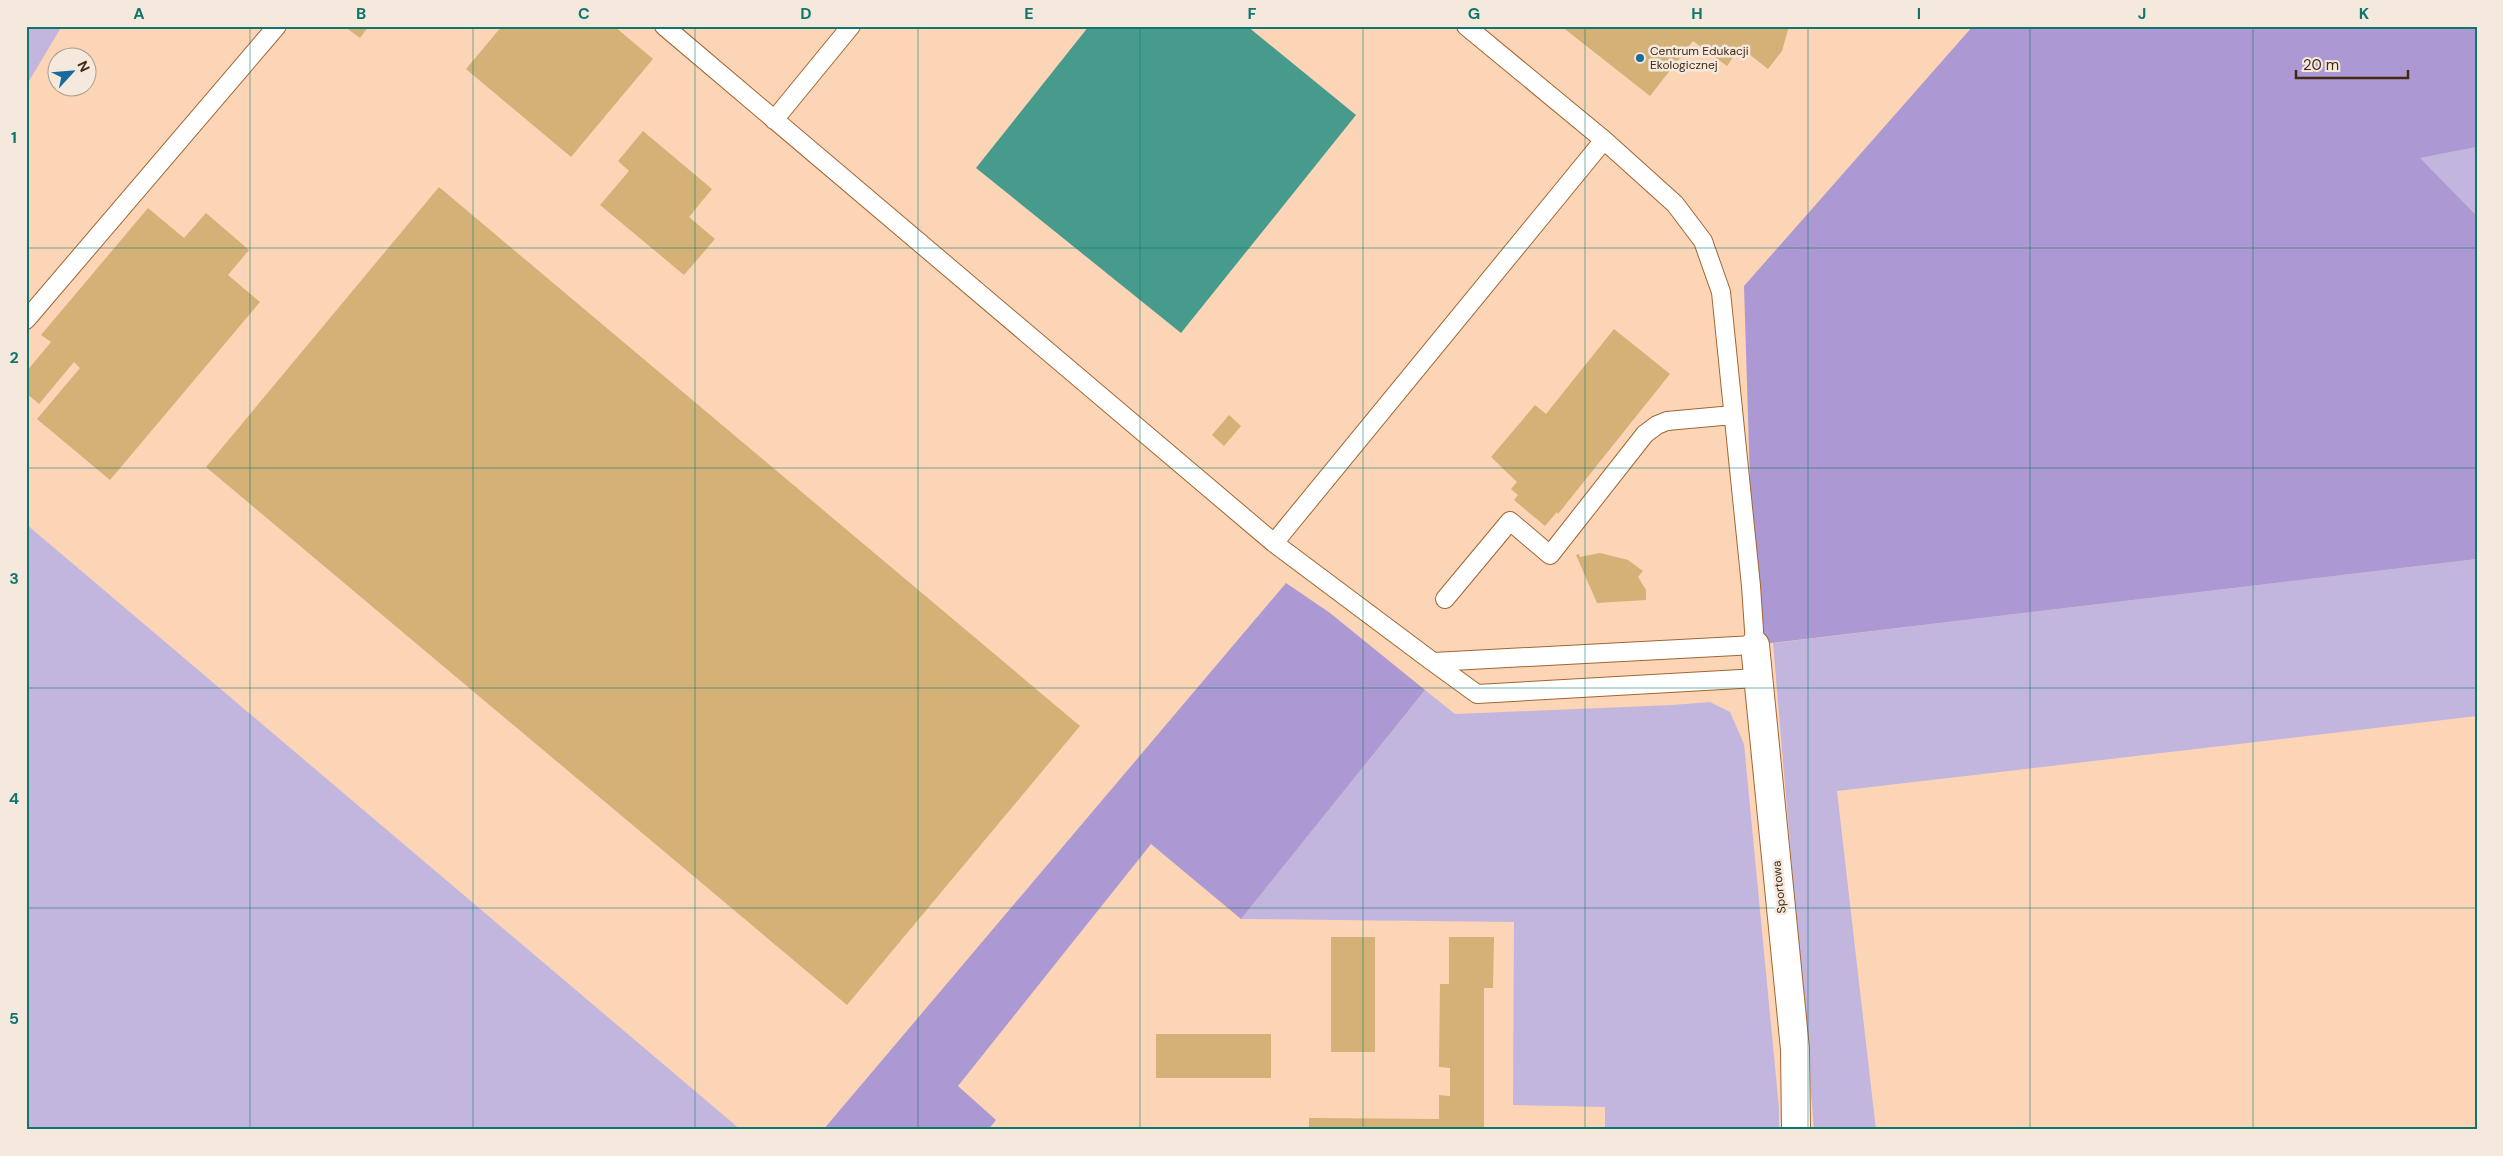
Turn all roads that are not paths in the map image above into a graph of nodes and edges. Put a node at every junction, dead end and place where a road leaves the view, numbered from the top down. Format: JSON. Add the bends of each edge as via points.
{"nodes":[{"id":1,"x":277,"y":26,"type":"edge"},
{"id":2,"x":664,"y":26,"type":"edge"},
{"id":3,"x":851,"y":26,"type":"edge"},
{"id":4,"x":1466,"y":26,"type":"edge"},
{"id":5,"x":774,"y":120,"type":"junction"},
{"id":6,"x":1604,"y":140,"type":"junction"},
{"id":7,"x":26,"y":320,"type":"edge"},
{"id":8,"x":1734,"y":415,"type":"junction"},
{"id":9,"x":1274,"y":543,"type":"junction"},
{"id":10,"x":1445,"y":599,"type":"dead end"},
{"id":11,"x":1755,"y":645,"type":"junction"},
{"id":12,"x":1433,"y":662,"type":"junction"},
{"id":13,"x":1758,"y":678,"type":"junction"},
{"id":14,"x":1796,"y":1130,"type":"edge"}],
"edges":[{"from":1,"to":7,"type":"lane"},
{"from":2,"to":5,"type":"lane"},
{"from":3,"to":5,"type":"lane"},
{"from":4,"to":6,"type":"lane"},
{"from":5,"to":9,"type":"lane"},
{"from":6,"to":8,"type":"lane","via":[[1675,204],[1703,241],[1721,292]]},
{"from":6,"to":9,"type":"lane"},
{"from":8,"to":10,"type":"lane","via":[[1667,421],[1657,425],[1645,434],[1550,555],[1510,522]]},
{"from":8,"to":11,"type":"lane"},
{"from":9,"to":12,"type":"lane"},
{"from":11,"to":12,"type":"lane"},
{"from":11,"to":13,"type":"street","name":"Sportowa"},
{"from":12,"to":13,"type":"lane","via":[[1477,694]]},
{"from":13,"to":14,"type":"street","name":"Sportowa","via":[[1795,1049]]}]}
